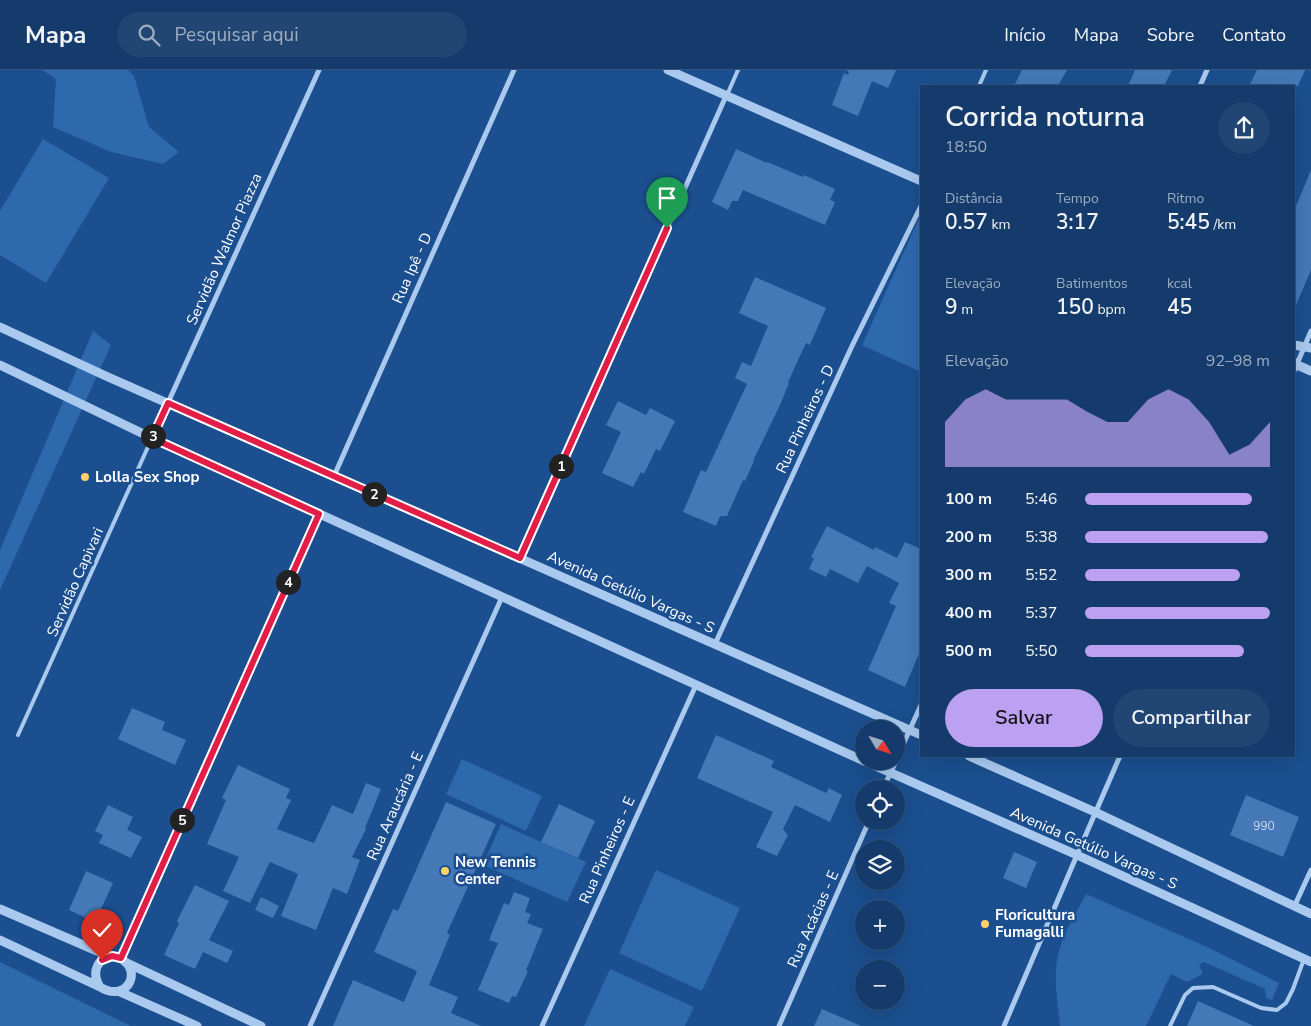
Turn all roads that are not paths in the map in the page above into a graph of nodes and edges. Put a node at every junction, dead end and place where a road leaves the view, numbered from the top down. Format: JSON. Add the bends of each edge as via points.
{"nodes":[{"id":1,"x":319,"y":70,"type":"edge"},
{"id":2,"x":514,"y":70,"type":"edge"},
{"id":3,"x":668,"y":70,"type":"edge"},
{"id":4,"x":738,"y":70,"type":"edge"},
{"id":5,"x":986,"y":70,"type":"edge"},
{"id":6,"x":1207,"y":70,"type":"edge"},
{"id":7,"x":979,"y":85,"type":"edge"},
{"id":8,"x":1200,"y":85,"type":"edge"},
{"id":9,"x":726,"y":96,"type":"junction"},
{"id":10,"x":920,"y":181,"type":"edge"},
{"id":11,"x":920,"y":208,"type":"edge"},
{"id":12,"x":0,"y":327,"type":"edge"},
{"id":13,"x":1311,"y":331,"type":"edge"},
{"id":14,"x":1295,"y":345,"type":"edge"},
{"id":15,"x":1308,"y":347,"type":"edge"},
{"id":16,"x":0,"y":365,"type":"edge"},
{"id":17,"x":1295,"y":366,"type":"edge"},
{"id":18,"x":1311,"y":370,"type":"edge"},
{"id":19,"x":168,"y":403,"type":"junction"},
{"id":20,"x":152,"y":438,"type":"junction"},
{"id":21,"x":334,"y":476,"type":"junction"},
{"id":22,"x":319,"y":514,"type":"junction"},
{"id":23,"x":520,"y":558,"type":"junction"},
{"id":24,"x":502,"y":597,"type":"junction"},
{"id":25,"x":714,"y":644,"type":"junction"},
{"id":26,"x":696,"y":685,"type":"junction"},
{"id":27,"x":920,"y":707,"type":"edge"},
{"id":28,"x":910,"y":730,"type":"junction"},
{"id":29,"x":18,"y":735,"type":"dead end"},
{"id":30,"x":920,"y":735,"type":"edge"},
{"id":31,"x":905,"y":741,"type":"edge"},
{"id":32,"x":855,"y":757,"type":"edge"},
{"id":33,"x":971,"y":757,"type":"edge"},
{"id":34,"x":1120,"y":757,"type":"edge"},
{"id":35,"x":884,"y":770,"type":"edge"},
{"id":36,"x":892,"y":770,"type":"edge"},
{"id":37,"x":890,"y":773,"type":"junction"},
{"id":38,"x":887,"y":780,"type":"edge"},
{"id":39,"x":1095,"y":812,"type":"junction"},
{"id":40,"x":865,"y":830,"type":"edge"},
{"id":41,"x":1076,"y":855,"type":"junction"},
{"id":42,"x":1311,"y":870,"type":"edge"},
{"id":43,"x":1294,"y":907,"type":"junction"},
{"id":44,"x":0,"y":909,"type":"edge"},
{"id":45,"x":1311,"y":914,"type":"edge"},
{"id":46,"x":0,"y":940,"type":"edge"},
{"id":47,"x":120,"y":959,"type":"junction"},
{"id":48,"x":1308,"y":960,"type":"edge"},
{"id":49,"x":100,"y":987,"type":"junction"},
{"id":50,"x":120,"y":992,"type":"junction"},
{"id":51,"x":197,"y":1026,"type":"edge"},
{"id":52,"x":261,"y":1026,"type":"edge"},
{"id":53,"x":310,"y":1026,"type":"edge"},
{"id":54,"x":542,"y":1026,"type":"edge"},
{"id":55,"x":779,"y":1026,"type":"edge"},
{"id":56,"x":1004,"y":1026,"type":"edge"},
{"id":57,"x":1170,"y":1026,"type":"edge"}],
"edges":[{"from":1,"to":19,"type":"street","name":"Servidão Walmor Piazza"},
{"from":2,"to":21,"type":"street","name":"Rua Ipê - D"},
{"from":3,"to":9,"type":"street"},
{"from":4,"to":9,"type":"lane"},
{"from":5,"to":7,"type":"lane"},
{"from":6,"to":8,"type":"street"},
{"from":9,"to":10,"type":"street"},
{"from":9,"to":23,"type":"street"},
{"from":11,"to":25,"type":"street","name":"Rua Pinheiros - D","via":[[852,346]]},
{"from":12,"to":19,"type":"street","name":"Avenida Getúlio Vargas - S"},
{"from":13,"to":15,"type":"street"},
{"from":14,"to":15,"type":"street"},
{"from":15,"to":17,"type":"street"},
{"from":16,"to":20,"type":"street","name":"Avenida Getúlio Vargas - S"},
{"from":17,"to":18,"type":"street"},
{"from":19,"to":20,"type":"street","name":"Servidão Walmor Piazza"},
{"from":19,"to":21,"type":"street","name":"Avenida Getúlio Vargas - S"},
{"from":20,"to":22,"type":"street","name":"Avenida Getúlio Vargas - S"},
{"from":20,"to":29,"type":"lane","name":"Servidão Capivari"},
{"from":21,"to":23,"type":"street","name":"Avenida Getúlio Vargas - S"},
{"from":22,"to":24,"type":"street","name":"Avenida Getúlio Vargas - S"},
{"from":22,"to":47,"type":"street"},
{"from":23,"to":25,"type":"street","name":"Avenida Getúlio Vargas - S"},
{"from":24,"to":26,"type":"street","name":"Avenida Getúlio Vargas - S"},
{"from":24,"to":53,"type":"street","name":"Rua Araucária - E"},
{"from":25,"to":28,"type":"street","name":"Avenida Getúlio Vargas - S"},
{"from":26,"to":32,"type":"street","name":"Avenida Getúlio Vargas - S"},
{"from":26,"to":54,"type":"street","name":"Rua Pinheiros - E"},
{"from":27,"to":28,"type":"street"},
{"from":28,"to":30,"type":"street","name":"Avenida Getúlio Vargas - S"},
{"from":28,"to":31,"type":"street"},
{"from":33,"to":39,"type":"street","name":"Avenida Getúlio Vargas - S"},
{"from":34,"to":39,"type":"street"},
{"from":35,"to":37,"type":"street","name":"Avenida Getúlio Vargas - S"},
{"from":36,"to":37,"type":"street"},
{"from":37,"to":38,"type":"street"},
{"from":37,"to":41,"type":"street","name":"Avenida Getúlio Vargas - S"},
{"from":39,"to":41,"type":"street"},
{"from":39,"to":43,"type":"street","name":"Avenida Getúlio Vargas - S"},
{"from":40,"to":55,"type":"street","name":"Rua Acácias - E"},
{"from":41,"to":48,"type":"street","name":"Avenida Getúlio Vargas - S"},
{"from":41,"to":56,"type":"street"},
{"from":42,"to":43,"type":"street"},
{"from":43,"to":45,"type":"street","name":"Avenida Getúlio Vargas - S"},
{"from":44,"to":47,"type":"street"},
{"from":46,"to":49,"type":"street"},
{"from":47,"to":49,"type":"street","via":[[102,960],[96,978]]},
{"from":47,"to":50,"type":"street","via":[[131,973],[131,978]]},
{"from":47,"to":52,"type":"street"},
{"from":48,"to":57,"type":"lane","via":[[1286,1003],[1277,1010],[1261,1008],[1213,987],[1193,988],[1185,995]]},
{"from":49,"to":50,"type":"street"},
{"from":50,"to":51,"type":"street"}]}
